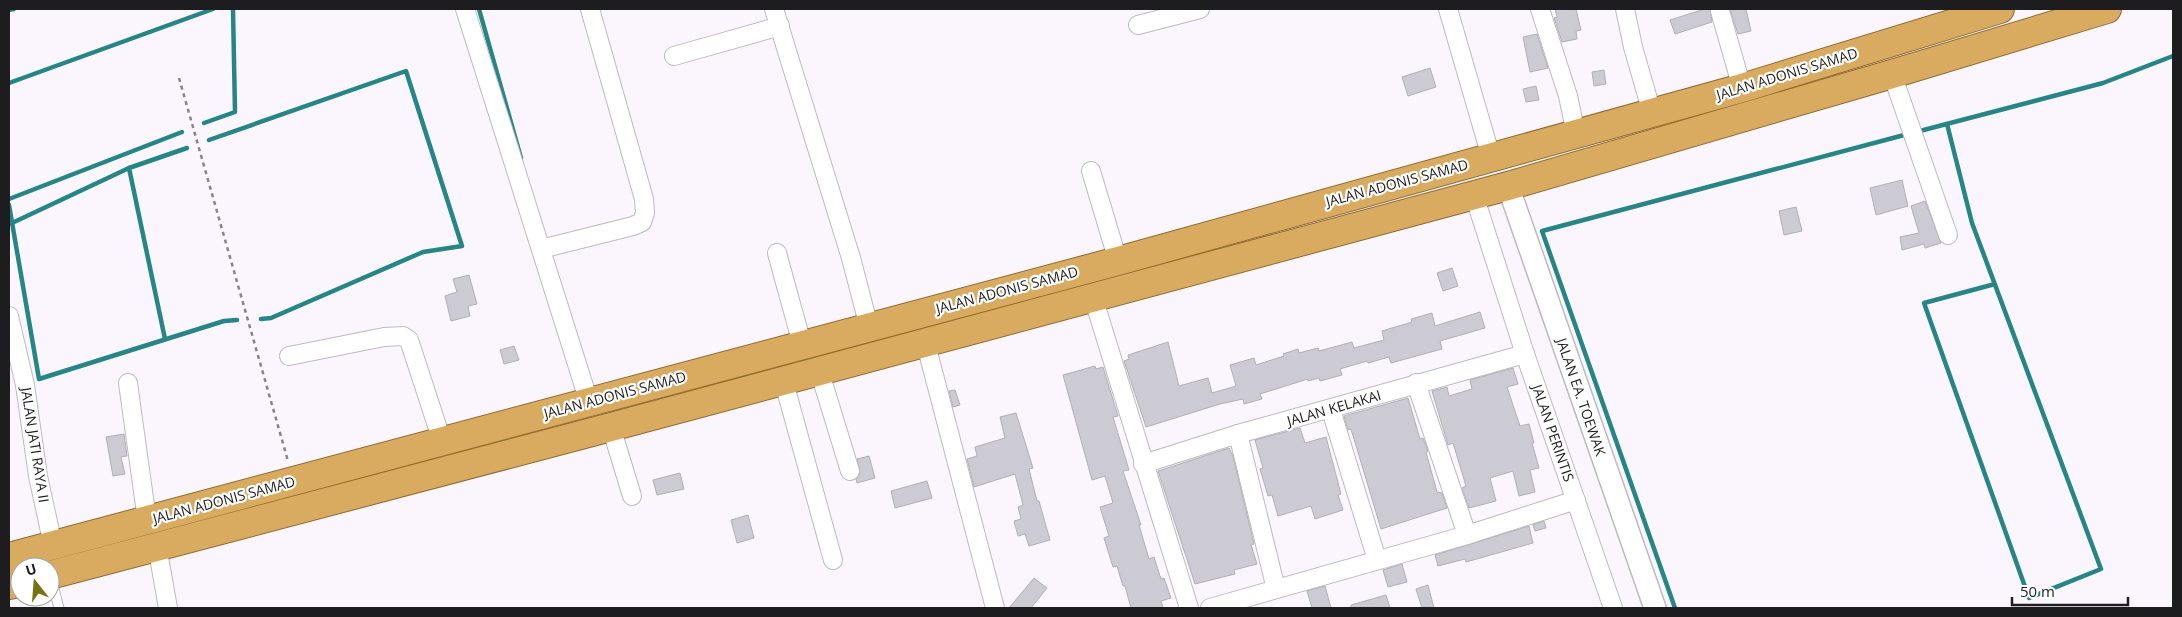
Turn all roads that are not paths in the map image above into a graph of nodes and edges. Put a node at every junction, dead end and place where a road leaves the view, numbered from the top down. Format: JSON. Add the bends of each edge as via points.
{"nodes":[{"id":1,"x":465,"y":9,"type":"edge"},
{"id":2,"x":590,"y":9,"type":"edge"},
{"id":3,"x":774,"y":9,"type":"edge"},
{"id":4,"x":1200,"y":9,"type":"edge"},
{"id":5,"x":1448,"y":9,"type":"edge"},
{"id":6,"x":1540,"y":9,"type":"edge"},
{"id":7,"x":1624,"y":9,"type":"edge"},
{"id":8,"x":2000,"y":9,"type":"edge"},
{"id":9,"x":2107,"y":9,"type":"edge"},
{"id":10,"x":1720,"y":11,"type":"dead end"},
{"id":11,"x":1138,"y":25,"type":"dead end"},
{"id":12,"x":780,"y":26,"type":"junction"},
{"id":13,"x":674,"y":56,"type":"dead end"},
{"id":14,"x":1892,"y":74,"type":"junction"},
{"id":15,"x":1742,"y":88,"type":"junction"},
{"id":16,"x":1698,"y":100,"type":"junction"},
{"id":17,"x":1652,"y":113,"type":"junction"},
{"id":18,"x":1706,"y":129,"type":"junction"},
{"id":19,"x":1576,"y":134,"type":"junction"},
{"id":20,"x":1491,"y":157,"type":"junction"},
{"id":21,"x":1091,"y":170,"type":"dead end"},
{"id":22,"x":1508,"y":186,"type":"junction"},
{"id":23,"x":1474,"y":195,"type":"junction"},
{"id":24,"x":1948,"y":235,"type":"dead end"},
{"id":25,"x":541,"y":249,"type":"junction"},
{"id":26,"x":778,"y":253,"type":"dead end"},
{"id":27,"x":1118,"y":261,"type":"junction"},
{"id":28,"x":1095,"y":306,"type":"junction"},
{"id":29,"x":9,"y":316,"type":"edge"},
{"id":30,"x":870,"y":327,"type":"junction"},
{"id":31,"x":802,"y":344,"type":"junction"},
{"id":32,"x":927,"y":351,"type":"junction"},
{"id":33,"x":1525,"y":354,"type":"junction"},
{"id":34,"x":289,"y":356,"type":"dead end"},
{"id":35,"x":819,"y":370,"type":"junction"},
{"id":36,"x":783,"y":379,"type":"junction"},
{"id":37,"x":128,"y":383,"type":"dead end"},
{"id":38,"x":1416,"y":383,"type":"junction"},
{"id":39,"x":588,"y":402,"type":"junction"},
{"id":40,"x":1330,"y":410,"type":"junction"},
{"id":41,"x":611,"y":427,"type":"junction"},
{"id":42,"x":1238,"y":434,"type":"junction"},
{"id":43,"x":442,"y":441,"type":"junction"},
{"id":44,"x":1144,"y":464,"type":"junction"},
{"id":45,"x":850,"y":471,"type":"dead end"},
{"id":46,"x":631,"y":493,"type":"dead end"},
{"id":47,"x":1576,"y":500,"type":"junction"},
{"id":48,"x":147,"y":520,"type":"junction"},
{"id":49,"x":1467,"y":535,"type":"junction"},
{"id":50,"x":53,"y":545,"type":"junction"},
{"id":51,"x":156,"y":546,"type":"junction"},
{"id":52,"x":9,"y":557,"type":"edge"},
{"id":53,"x":833,"y":560,"type":"dead end"},
{"id":54,"x":1377,"y":560,"type":"junction"},
{"id":55,"x":60,"y":572,"type":"edge"},
{"id":56,"x":1276,"y":589,"type":"junction"},
{"id":57,"x":166,"y":600,"type":"edge"},
{"id":58,"x":995,"y":608,"type":"edge"},
{"id":59,"x":1189,"y":608,"type":"edge"},
{"id":60,"x":1210,"y":608,"type":"edge"},
{"id":61,"x":1613,"y":608,"type":"edge"},
{"id":62,"x":1655,"y":608,"type":"edge"}],
"edges":[{"from":1,"to":25,"type":"street"},
{"from":2,"to":25,"type":"street","via":[[644,199],[645,213],[642,222],[633,226]]},
{"from":3,"to":12,"type":"street"},
{"from":4,"to":11,"type":"street"},
{"from":5,"to":20,"type":"street"},
{"from":6,"to":19,"type":"street","via":[[1568,96]]},
{"from":7,"to":17,"type":"street"},
{"from":8,"to":15,"type":"highway","name":"JALAN ADONIS SAMAD"},
{"from":9,"to":14,"type":"highway"},
{"from":10,"to":15,"type":"street"},
{"from":12,"to":13,"type":"street"},
{"from":12,"to":30,"type":"street"},
{"from":14,"to":18,"type":"highway"},
{"from":14,"to":24,"type":"street"},
{"from":15,"to":16,"type":"highway","name":"JALAN ADONIS SAMAD"},
{"from":16,"to":17,"type":"highway","name":"JALAN ADONIS SAMAD"},
{"from":16,"to":18,"type":"highway"},
{"from":17,"to":19,"type":"highway","name":"JALAN ADONIS SAMAD"},
{"from":18,"to":22,"type":"highway"},
{"from":19,"to":20,"type":"highway","name":"JALAN ADONIS SAMAD"},
{"from":20,"to":27,"type":"highway","name":"JALAN ADONIS SAMAD"},
{"from":21,"to":27,"type":"street"},
{"from":22,"to":23,"type":"highway"},
{"from":22,"to":62,"type":"street","name":"JALAN EA. TOEWAK"},
{"from":23,"to":28,"type":"highway"},
{"from":23,"to":33,"type":"street","name":"JALAN PERINTIS"},
{"from":25,"to":39,"type":"street"},
{"from":26,"to":31,"type":"street"},
{"from":27,"to":30,"type":"highway","name":"JALAN ADONIS SAMAD"},
{"from":28,"to":32,"type":"highway"},
{"from":28,"to":44,"type":"street"},
{"from":29,"to":50,"type":"street","name":"JALAN JATI RAYA II","via":[[25,386],[38,476]]},
{"from":30,"to":31,"type":"highway","name":"JALAN ADONIS SAMAD"},
{"from":31,"to":39,"type":"highway","name":"JALAN ADONIS SAMAD"},
{"from":32,"to":35,"type":"highway"},
{"from":32,"to":58,"type":"street"},
{"from":33,"to":38,"type":"street","name":"JALAN KELAKAI"},
{"from":33,"to":47,"type":"street","name":"JALAN PERINTIS"},
{"from":34,"to":43,"type":"street","via":[[402,336],[409,340]]},
{"from":35,"to":36,"type":"highway"},
{"from":35,"to":45,"type":"street"},
{"from":36,"to":41,"type":"highway"},
{"from":36,"to":53,"type":"street"},
{"from":37,"to":48,"type":"street"},
{"from":38,"to":40,"type":"street","name":"JALAN KELAKAI"},
{"from":38,"to":49,"type":"street"},
{"from":39,"to":43,"type":"highway","name":"JALAN ADONIS SAMAD"},
{"from":40,"to":42,"type":"street","name":"JALAN KELAKAI"},
{"from":40,"to":54,"type":"street"},
{"from":41,"to":46,"type":"street"},
{"from":41,"to":51,"type":"highway"},
{"from":42,"to":44,"type":"street","name":"JALAN KELAKAI"},
{"from":42,"to":56,"type":"street"},
{"from":43,"to":48,"type":"highway","name":"JALAN ADONIS SAMAD"},
{"from":44,"to":59,"type":"street"},
{"from":47,"to":49,"type":"street"},
{"from":47,"to":61,"type":"street","name":"JALAN PERINTIS"},
{"from":48,"to":50,"type":"highway","name":"JALAN ADONIS SAMAD"},
{"from":49,"to":54,"type":"street"},
{"from":50,"to":52,"type":"highway","name":"JALAN ADONIS SAMAD"},
{"from":51,"to":55,"type":"highway"},
{"from":51,"to":57,"type":"street"},
{"from":54,"to":56,"type":"street"},
{"from":56,"to":60,"type":"street"}]}
